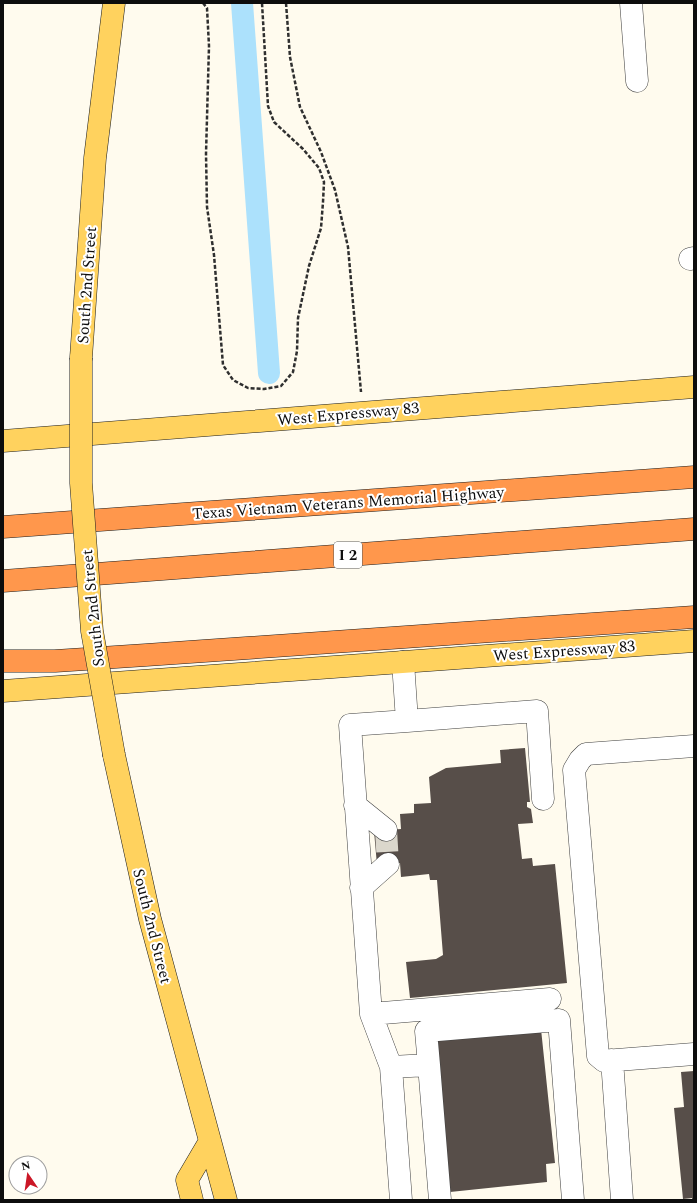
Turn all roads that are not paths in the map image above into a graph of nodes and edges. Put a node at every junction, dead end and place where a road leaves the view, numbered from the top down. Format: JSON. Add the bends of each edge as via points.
{"nodes":[{"id":1,"x":114,"y":3,"type":"edge"},
{"id":2,"x":631,"y":3,"type":"edge"},
{"id":3,"x":637,"y":81,"type":"dead end"},
{"id":4,"x":694,"y":387,"type":"edge"},
{"id":5,"x":3,"y":441,"type":"edge"},
{"id":6,"x":694,"y":477,"type":"edge"},
{"id":7,"x":3,"y":527,"type":"edge"},
{"id":8,"x":694,"y":529,"type":"edge"},
{"id":9,"x":3,"y":581,"type":"edge"},
{"id":10,"x":694,"y":617,"type":"edge"},
{"id":11,"x":694,"y":641,"type":"edge"},
{"id":12,"x":3,"y":661,"type":"edge"},
{"id":13,"x":403,"y":662,"type":"junction"},
{"id":14,"x":5,"y":692,"type":"edge"},
{"id":15,"x":407,"y":721,"type":"junction"},
{"id":16,"x":694,"y":746,"type":"edge"},
{"id":17,"x":543,"y":799,"type":"dead end"},
{"id":18,"x":355,"y":805,"type":"junction"},
{"id":19,"x":386,"y":830,"type":"dead end"},
{"id":20,"x":388,"y":864,"type":"dead end"},
{"id":21,"x":362,"y":888,"type":"junction"},
{"id":22,"x":550,"y":998,"type":"dead end"},
{"id":23,"x":371,"y":1014,"type":"junction"},
{"id":24,"x":694,"y":1054,"type":"edge"},
{"id":25,"x":612,"y":1060,"type":"junction"},
{"id":26,"x":429,"y":1065,"type":"junction"},
{"id":27,"x":391,"y":1067,"type":"junction"},
{"id":28,"x":210,"y":1140,"type":"junction"},
{"id":29,"x":192,"y":1200,"type":"edge"},
{"id":30,"x":226,"y":1200,"type":"edge"},
{"id":31,"x":401,"y":1200,"type":"edge"},
{"id":32,"x":440,"y":1200,"type":"edge"},
{"id":33,"x":573,"y":1200,"type":"edge"},
{"id":34,"x":622,"y":1200,"type":"edge"}],
"edges":[{"from":1,"to":28,"type":"main road","name":"South 2nd Street","bridge":true,"via":[[95,158],[81,358],[81,483],[92,631],[114,755],[150,919]]},
{"from":2,"to":3,"type":"lane"},
{"from":4,"to":5,"type":"main road","name":"West Expressway 83"},
{"from":6,"to":7,"type":"highway","name":"Texas Vietnam Veterans Memorial Highway"},
{"from":8,"to":9,"type":"highway","number":"I 2"},
{"from":10,"to":12,"type":"highway","via":[[55,661]]},
{"from":11,"to":13,"type":"main road","name":"West Expressway 83"},
{"from":13,"to":14,"type":"main road","name":"West Expressway 83"},
{"from":13,"to":15,"type":"lane"},
{"from":15,"to":17,"type":"lane","via":[[537,711]]},
{"from":15,"to":18,"type":"lane","via":[[350,725]]},
{"from":16,"to":25,"type":"lane","via":[[586,754],[574,770],[598,1056],[604,1061]]},
{"from":18,"to":19,"type":"lane"},
{"from":18,"to":21,"type":"lane"},
{"from":20,"to":21,"type":"lane"},
{"from":21,"to":23,"type":"lane"},
{"from":22,"to":23,"type":"lane"},
{"from":23,"to":27,"type":"lane"},
{"from":24,"to":25,"type":"lane"},
{"from":25,"to":34,"type":"lane"},
{"from":26,"to":27,"type":"lane"},
{"from":26,"to":32,"type":"lane"},
{"from":26,"to":33,"type":"lane","via":[[426,1031],[559,1020]]},
{"from":27,"to":31,"type":"lane"},
{"from":28,"to":29,"type":"main road","via":[[186,1180]]},
{"from":28,"to":30,"type":"main road","name":"South 2nd Street"}]}
